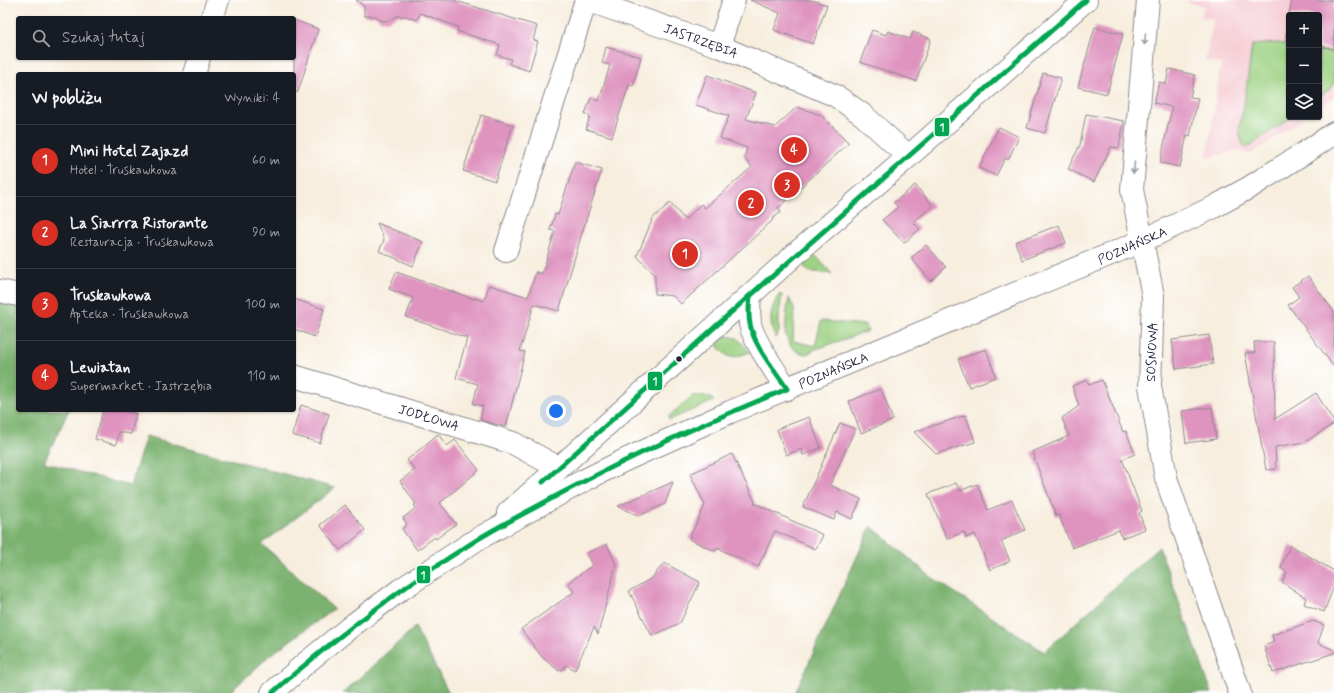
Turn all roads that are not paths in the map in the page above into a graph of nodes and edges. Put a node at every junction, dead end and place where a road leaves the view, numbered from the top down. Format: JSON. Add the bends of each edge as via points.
{"nodes":[{"id":1,"x":218,"y":0,"type":"edge"},
{"id":2,"x":587,"y":0,"type":"edge"},
{"id":3,"x":734,"y":0,"type":"edge"},
{"id":4,"x":1086,"y":0,"type":"edge"},
{"id":5,"x":1148,"y":0,"type":"edge"},
{"id":6,"x":213,"y":16,"type":"edge"},
{"id":7,"x":719,"y":46,"type":"junction"},
{"id":8,"x":198,"y":60,"type":"edge"},
{"id":9,"x":195,"y":72,"type":"edge"},
{"id":10,"x":1334,"y":133,"type":"edge"},
{"id":11,"x":908,"y":156,"type":"junction"},
{"id":12,"x":1142,"y":241,"type":"junction"},
{"id":13,"x":506,"y":251,"type":"dead end"},
{"id":14,"x":0,"y":290,"type":"edge"},
{"id":15,"x":16,"y":294,"type":"edge"},
{"id":16,"x":750,"y":296,"type":"junction"},
{"id":17,"x":296,"y":377,"type":"edge"},
{"id":18,"x":787,"y":389,"type":"junction"},
{"id":19,"x":559,"y":468,"type":"junction"},
{"id":20,"x":476,"y":540,"type":"junction"},
{"id":21,"x":272,"y":693,"type":"edge"},
{"id":22,"x":1240,"y":693,"type":"edge"}],
"edges":[{"from":1,"to":6,"type":"street"},
{"from":2,"to":7,"type":"street","name":"JASTRZĘBIA"},
{"from":2,"to":13,"type":"street","name":"JASTRZĘBIA"},
{"from":3,"to":7,"type":"street"},
{"from":4,"to":11,"type":"street"},
{"from":5,"to":12,"type":"street","name":"SOSNOWA","one_way":true,"via":[[1132,190]]},
{"from":7,"to":11,"type":"street","name":"JASTRZĘBIA","via":[[836,96],[861,114]]},
{"from":8,"to":9,"type":"street"},
{"from":10,"to":12,"type":"street","name":"POZNAŃSKA","via":[[1250,187]]},
{"from":11,"to":16,"type":"street"},
{"from":12,"to":18,"type":"street","name":"POZNAŃSKA"},
{"from":12,"to":22,"type":"street","name":"SOSNOWA","via":[[1153,296],[1150,386],[1166,478]]},
{"from":14,"to":15,"type":"street"},
{"from":16,"to":18,"type":"street","via":[[751,325],[758,342]]},
{"from":16,"to":19,"type":"street"},
{"from":17,"to":19,"type":"street","name":"JODŁOWA","via":[[513,443]]},
{"from":18,"to":20,"type":"street","name":"POZNAŃSKA","via":[[626,460]]},
{"from":19,"to":20,"type":"street"},
{"from":20,"to":21,"type":"street","name":"POZNAŃSKA","via":[[354,624]]}]}
